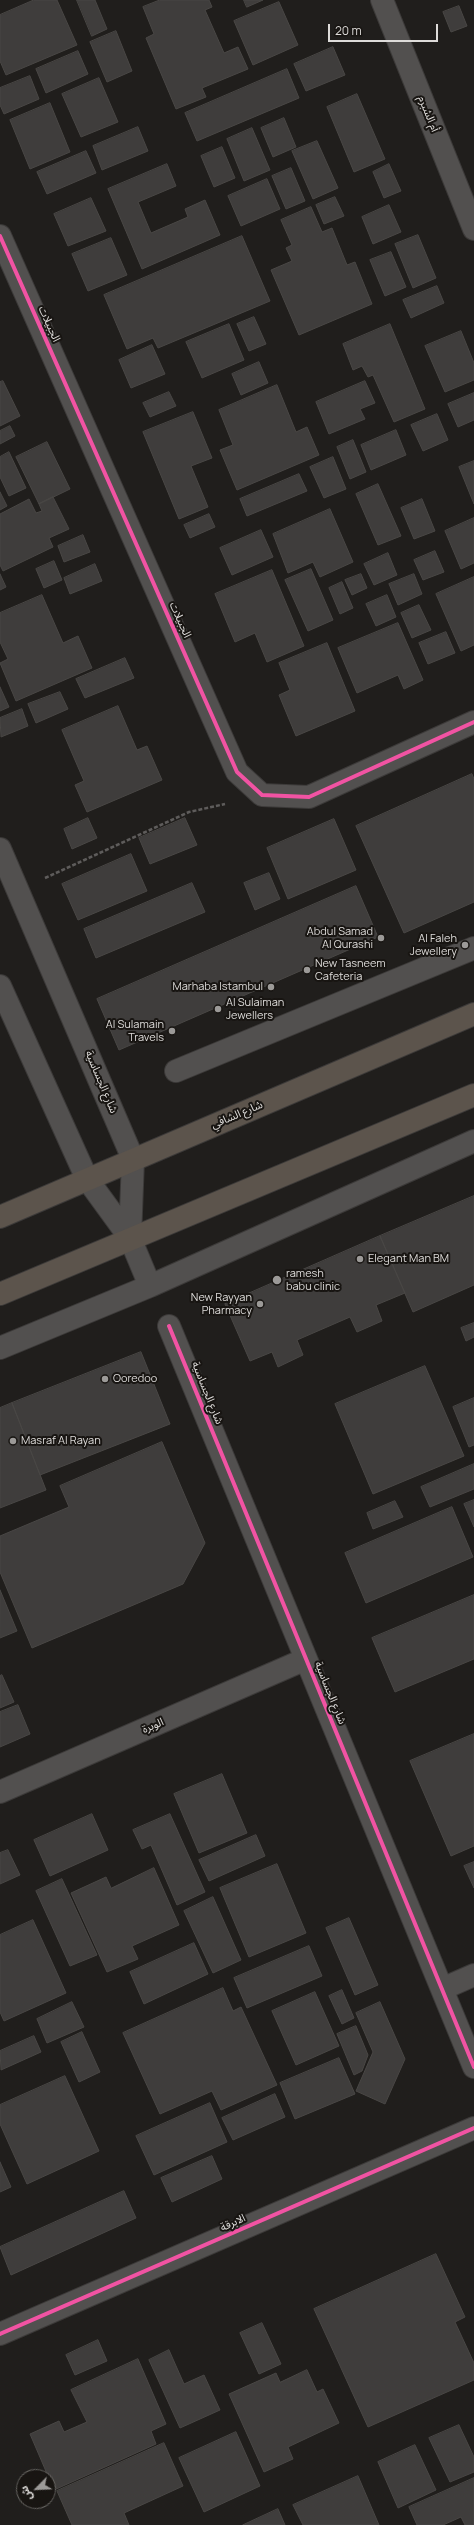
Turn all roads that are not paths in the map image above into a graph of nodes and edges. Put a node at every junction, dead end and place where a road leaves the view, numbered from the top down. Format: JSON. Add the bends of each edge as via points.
{"nodes":[{"id":1,"x":382,"y":0,"type":"edge"},
{"id":2,"x":474,"y":229,"type":"edge"},
{"id":3,"x":0,"y":236,"type":"edge"},
{"id":4,"x":474,"y":722,"type":"edge"},
{"id":5,"x":0,"y":849,"type":"edge"},
{"id":6,"x":474,"y":948,"type":"edge"},
{"id":7,"x":0,"y":986,"type":"edge"},
{"id":8,"x":474,"y":1014,"type":"edge"},
{"id":9,"x":176,"y":1071,"type":"dead end"},
{"id":10,"x":469,"y":1100,"type":"edge"},
{"id":11,"x":474,"y":1141,"type":"edge"},
{"id":12,"x":134,"y":1159,"type":"junction"},
{"id":13,"x":87,"y":1179,"type":"junction"},
{"id":14,"x":0,"y":1217,"type":"edge"},
{"id":15,"x":130,"y":1238,"type":"junction"},
{"id":16,"x":150,"y":1286,"type":"junction"},
{"id":17,"x":0,"y":1294,"type":"edge"},
{"id":18,"x":169,"y":1326,"type":"dead end"},
{"id":19,"x":0,"y":1348,"type":"edge"},
{"id":20,"x":306,"y":1659,"type":"junction"},
{"id":21,"x":0,"y":1792,"type":"edge"},
{"id":22,"x":474,"y":1975,"type":"edge"},
{"id":23,"x":442,"y":1989,"type":"junction"},
{"id":24,"x":474,"y":2067,"type":"edge"},
{"id":25,"x":474,"y":2128,"type":"edge"},
{"id":26,"x":0,"y":2334,"type":"edge"}],
"edges":[{"from":1,"to":2,"type":"street","name":"أم الشبرم"},
{"from":3,"to":4,"type":"street","name":"الجبيلات","via":[[237,772],[262,795],[309,797]]},
{"from":5,"to":12,"type":"street","name":"شارع الجساسية"},
{"from":6,"to":9,"type":"street"},
{"from":7,"to":13,"type":"street"},
{"from":8,"to":12,"type":"main road","name":"شارع الشافي"},
{"from":10,"to":15,"type":"main road"},
{"from":11,"to":16,"type":"street"},
{"from":12,"to":13,"type":"main road","name":"شارع الشافي"},
{"from":12,"to":15,"type":"street","name":"شارع الجساسية"},
{"from":13,"to":14,"type":"main road","name":"شارع الشافي"},
{"from":13,"to":15,"type":"street"},
{"from":15,"to":16,"type":"street"},
{"from":15,"to":17,"type":"main road"},
{"from":16,"to":19,"type":"street"},
{"from":18,"to":20,"type":"street","name":"شارع الجساسية"},
{"from":20,"to":21,"type":"street","name":"الوبرة"},
{"from":20,"to":23,"type":"street","name":"شارع الجساسية"},
{"from":22,"to":23,"type":"street"},
{"from":23,"to":24,"type":"street","name":"شارع الجساسية"},
{"from":25,"to":26,"type":"street","name":"الابرقة"}]}
